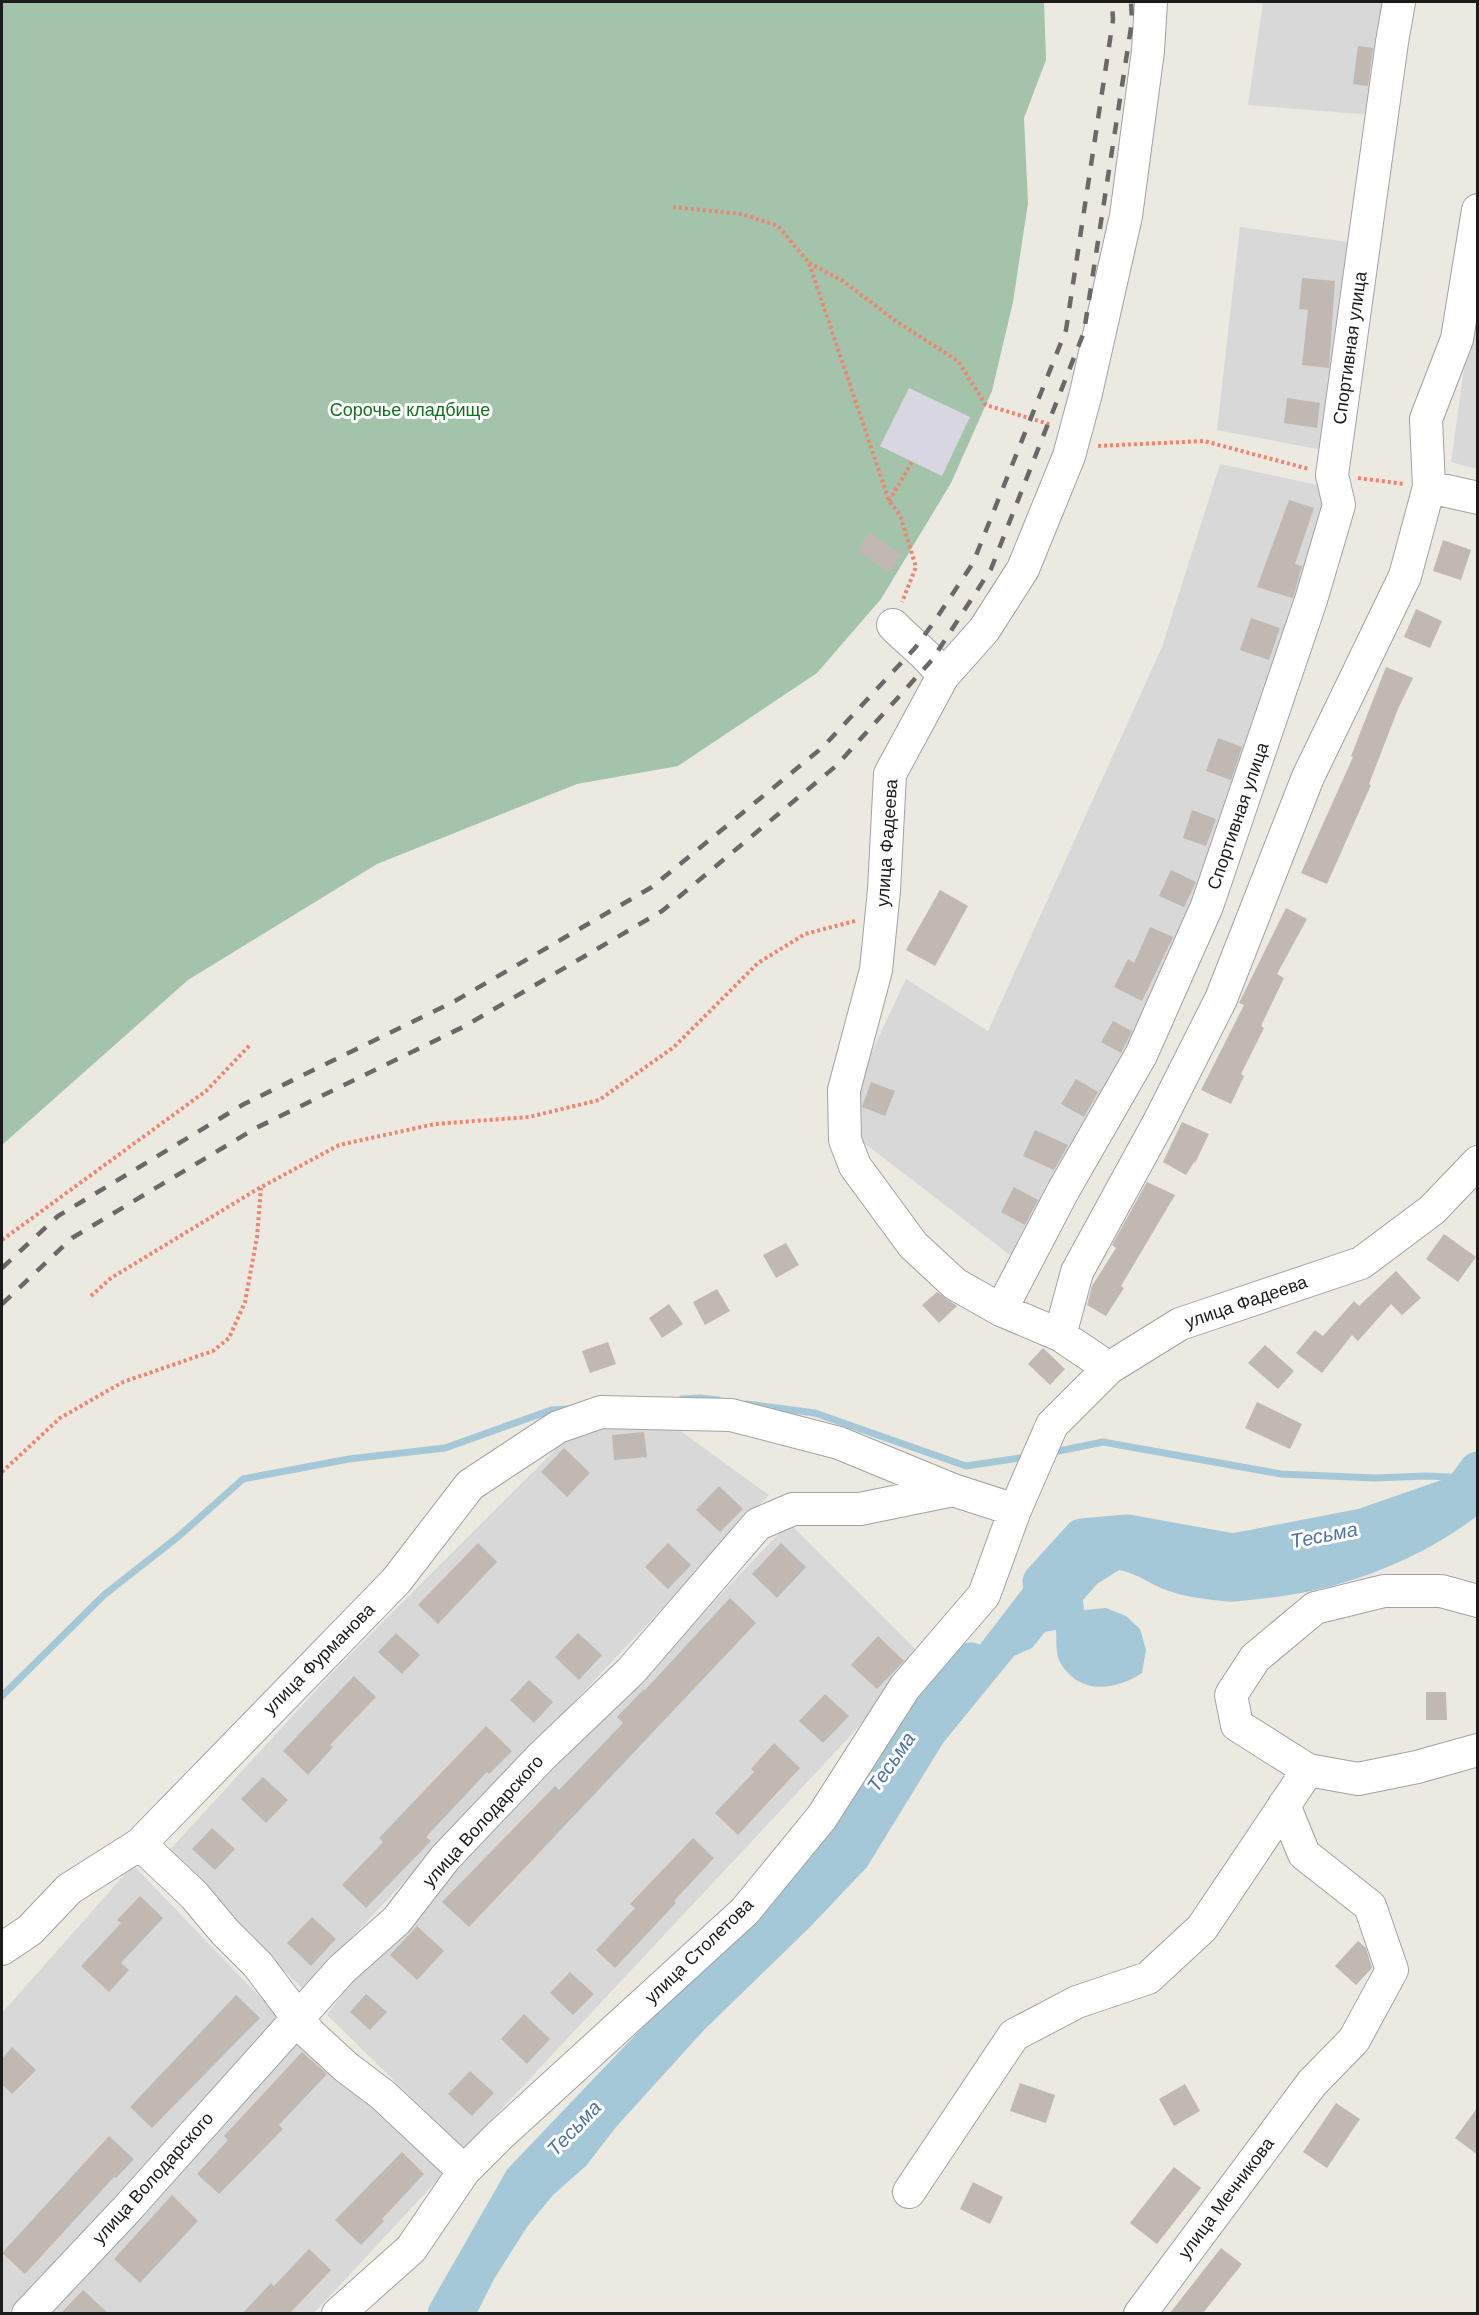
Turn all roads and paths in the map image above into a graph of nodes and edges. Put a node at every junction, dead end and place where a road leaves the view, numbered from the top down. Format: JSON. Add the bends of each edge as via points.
{"nodes":[{"id":1,"x":1151,"y":2,"type":"edge"},
{"id":2,"x":1399,"y":2,"type":"edge"},
{"id":3,"x":674,"y":207,"type":"dead end"},
{"id":4,"x":1478,"y":210,"type":"edge"},
{"id":5,"x":809,"y":263,"type":"junction"},
{"id":6,"x":1074,"y":438,"type":"junction"},
{"id":7,"x":1204,"y":441,"type":"dead end"},
{"id":8,"x":912,"y":462,"type":"dead end"},
{"id":9,"x":1429,"y":487,"type":"junction"},
{"id":10,"x":1478,"y":498,"type":"edge"},
{"id":11,"x":889,"y":501,"type":"junction"},
{"id":12,"x":893,"y":625,"type":"joint"},
{"id":13,"x":943,"y":676,"type":"junction"},
{"id":14,"x":882,"y":913,"type":"junction"},
{"id":15,"x":250,"y":1045,"type":"dead end"},
{"id":16,"x":1478,"y":1162,"type":"edge"},
{"id":17,"x":261,"y":1187,"type":"junction"},
{"id":18,"x":2,"y":1240,"type":"edge"},
{"id":19,"x":90,"y":1296,"type":"dead end"},
{"id":20,"x":1001,"y":1310,"type":"junction"},
{"id":21,"x":1060,"y":1335,"type":"junction"},
{"id":22,"x":1109,"y":1368,"type":"junction"},
{"id":23,"x":2,"y":1472,"type":"edge"},
{"id":24,"x":953,"y":1490,"type":"junction"},
{"id":25,"x":1016,"y":1510,"type":"junction"},
{"id":26,"x":1478,"y":1601,"type":"edge"},
{"id":27,"x":1478,"y":1750,"type":"edge"},
{"id":28,"x":1308,"y":1770,"type":"junction"},
{"id":29,"x":1284,"y":1805,"type":"junction"},
{"id":30,"x":140,"y":1844,"type":"junction"},
{"id":31,"x":2,"y":1949,"type":"edge"},
{"id":32,"x":298,"y":2018,"type":"junction"},
{"id":33,"x":464,"y":2171,"type":"junction"},
{"id":34,"x":909,"y":2192,"type":"dead end"},
{"id":35,"x":28,"y":2313,"type":"edge"},
{"id":36,"x":338,"y":2313,"type":"edge"},
{"id":37,"x":1140,"y":2313,"type":"edge"}],
"edges":[{"from":1,"to":6,"type":"street","name":"улица Фадеева","via":[[1149,51],[1126,216]]},
{"from":2,"to":20,"type":"street","name":"Спортивная улица","via":[[1332,475],[1339,505],[1311,600],[1207,906],[1141,1055]]},
{"from":3,"to":5,"type":"path","via":[[742,214],[778,226]]},
{"from":4,"to":9,"type":"street","via":[[1457,339],[1426,419]]},
{"from":5,"to":6,"type":"path","via":[[843,281],[958,361],[987,405],[1048,422]]},
{"from":5,"to":11,"type":"path"},
{"from":6,"to":7,"type":"path","via":[[1090,447]]},
{"from":6,"to":13,"type":"street","name":"улица Фадеева","via":[[1023,569],[984,630]]},
{"from":8,"to":11,"type":"path"},
{"from":9,"to":10,"type":"street"},
{"from":9,"to":21,"type":"street","via":[[1405,576],[1308,777],[1221,999],[1077,1272]]},
{"from":11,"to":12,"type":"path","via":[[900,515],[916,567]]},
{"from":12,"to":13,"type":"street","via":[[932,660]]},
{"from":13,"to":14,"type":"street","name":"улица Фадеева","via":[[890,774]]},
{"from":14,"to":17,"type":"path","via":[[805,934],[758,963],[674,1047],[599,1100],[529,1117],[435,1124],[339,1145]]},
{"from":14,"to":20,"type":"street","name":"улица Фадеева","via":[[876,970],[844,1090],[844,1140],[855,1166],[913,1245],[955,1284]]},
{"from":15,"to":18,"type":"path","via":[[206,1091]]},
{"from":16,"to":22,"type":"street","name":"улица Фадеева","via":[[1432,1210],[1361,1263],[1180,1324]]},
{"from":17,"to":19,"type":"path","via":[[111,1278]]},
{"from":17,"to":23,"type":"path","via":[[245,1302],[229,1338],[213,1352],[123,1382],[60,1418]]},
{"from":20,"to":21,"type":"street"},
{"from":21,"to":22,"type":"street"},
{"from":22,"to":25,"type":"street","name":"улица Фадеева","via":[[1052,1425]]},
{"from":24,"to":25,"type":"street","name":"улица Володарского"},
{"from":24,"to":30,"type":"street","name":"улица Фурманова","via":[[838,1443],[730,1416],[602,1412],[558,1426],[470,1485],[396,1581]]},
{"from":24,"to":32,"type":"street","name":"улица Володарского","via":[[860,1509],[793,1509],[758,1524],[631,1671],[541,1757],[445,1858],[397,1920],[341,1970]]},
{"from":25,"to":33,"type":"street","name":"улица Столетова","via":[[984,1595],[905,1687],[822,1817],[745,1911]]},
{"from":26,"to":28,"type":"street","via":[[1441,1591],[1384,1591],[1326,1605],[1315,1608],[1255,1658],[1231,1695],[1237,1725]]},
{"from":27,"to":28,"type":"street","via":[[1358,1779]]},
{"from":28,"to":29,"type":"street"},
{"from":29,"to":34,"type":"street","via":[[1202,1928],[1148,1978],[1077,2002],[1014,2035]]},
{"from":29,"to":37,"type":"street","name":"улица Мечникова","via":[[1304,1854],[1370,1906],[1392,1970],[1354,2040],[1312,2083]]},
{"from":30,"to":31,"type":"street","name":"улица Фурманова","via":[[69,1888],[30,1930]]},
{"from":30,"to":32,"type":"street","via":[[194,1895],[258,1965]]},
{"from":32,"to":33,"type":"street","via":[[310,2034]]},
{"from":32,"to":35,"type":"street","name":"улица Володарского"},
{"from":33,"to":36,"type":"street","name":"улица Столетова","via":[[411,2249]]}]}
